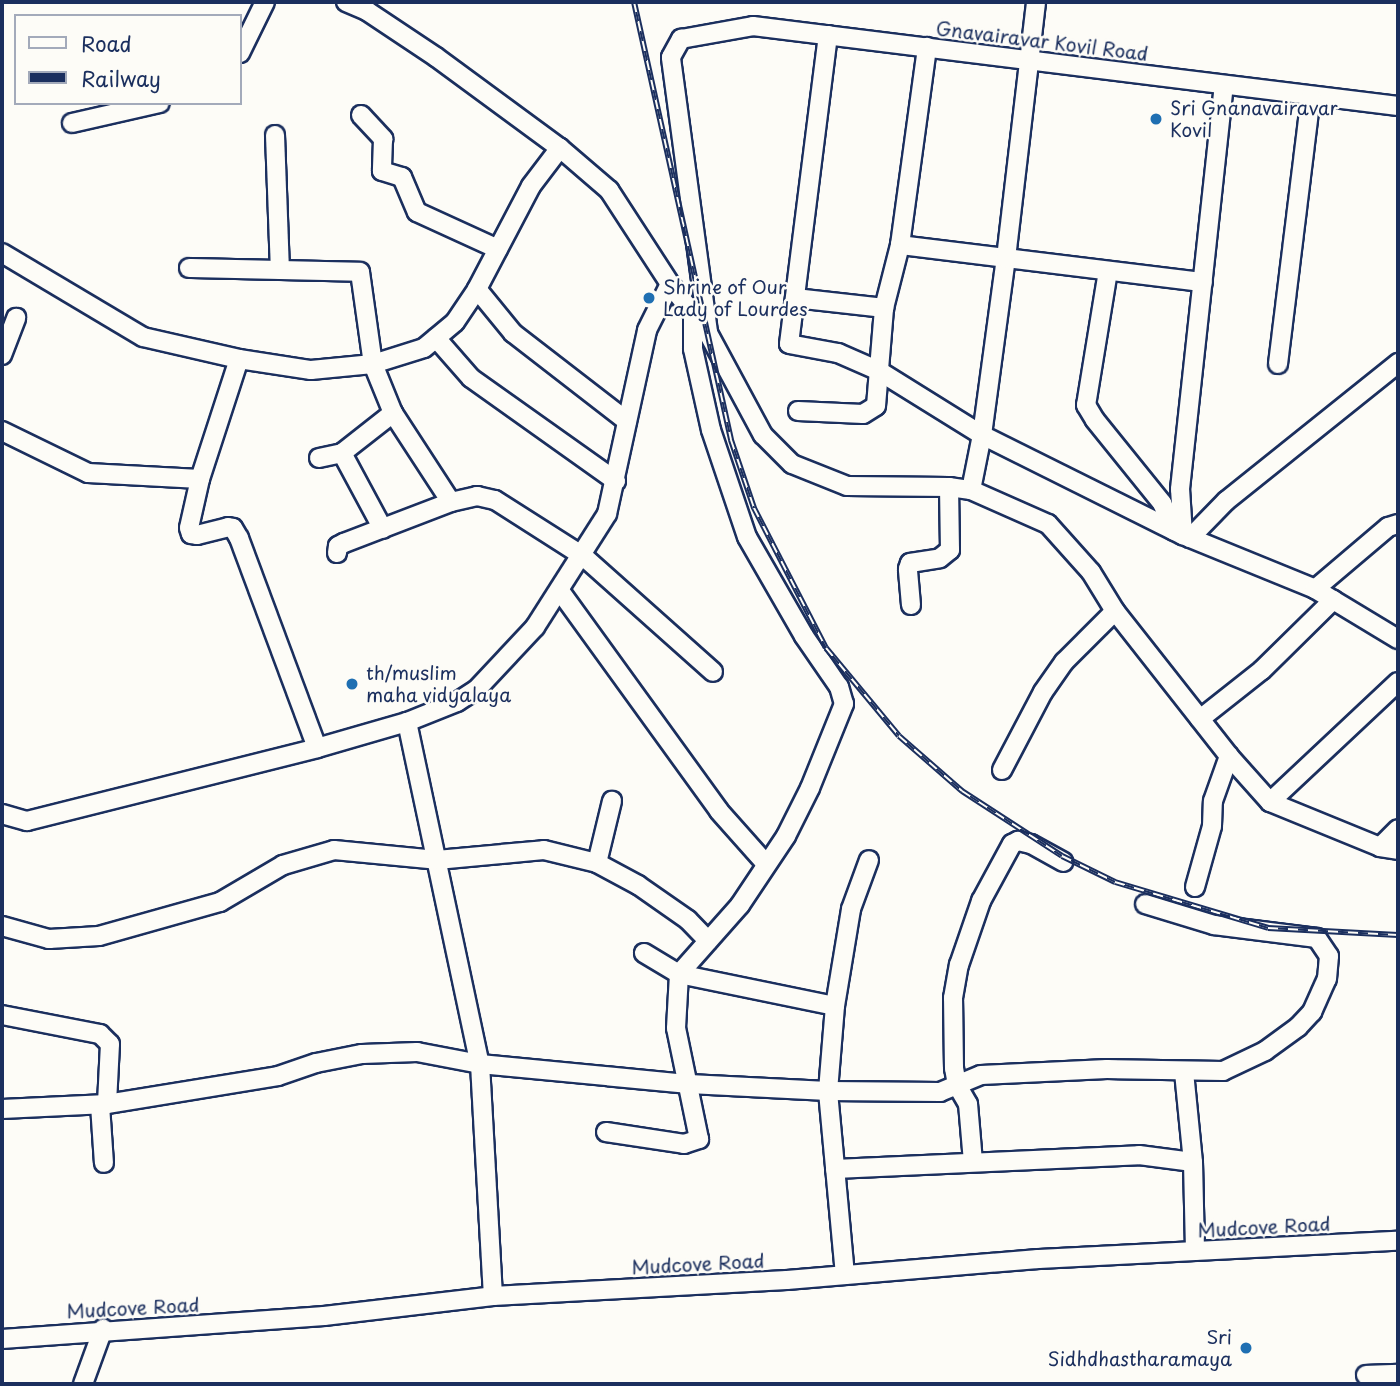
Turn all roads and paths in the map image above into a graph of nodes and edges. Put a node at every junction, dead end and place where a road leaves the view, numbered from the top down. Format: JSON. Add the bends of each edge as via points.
{"nodes":[{"id":1,"x":265,"y":2,"type":"edge"},
{"id":2,"x":346,"y":2,"type":"edge"},
{"id":3,"x":1036,"y":2,"type":"edge"},
{"id":4,"x":828,"y":35,"type":"junction"},
{"id":5,"x":927,"y":47,"type":"junction"},
{"id":6,"x":242,"y":49,"type":"edge"},
{"id":7,"x":1027,"y":60,"type":"junction"},
{"id":8,"x":1224,"y":85,"type":"junction"},
{"id":9,"x":1311,"y":96,"type":"junction"},
{"id":10,"x":151,"y":105,"type":"edge"},
{"id":11,"x":1398,"y":109,"type":"edge"},
{"id":12,"x":361,"y":115,"type":"dead end"},
{"id":13,"x":72,"y":123,"type":"dead end"},
{"id":14,"x":275,"y":135,"type":"dead end"},
{"id":15,"x":560,"y":148,"type":"junction"},
{"id":16,"x":900,"y":245,"type":"junction"},
{"id":17,"x":498,"y":249,"type":"junction"},
{"id":18,"x":2,"y":253,"type":"edge"},
{"id":19,"x":1006,"y":258,"type":"junction"},
{"id":20,"x":189,"y":268,"type":"dead end"},
{"id":21,"x":280,"y":270,"type":"junction"},
{"id":22,"x":1108,"y":271,"type":"junction"},
{"id":23,"x":1203,"y":282,"type":"junction"},
{"id":24,"x":670,"y":284,"type":"junction"},
{"id":25,"x":477,"y":289,"type":"junction"},
{"id":26,"x":795,"y":298,"type":"junction"},
{"id":27,"x":884,"y":309,"type":"junction"},
{"id":28,"x":693,"y":312,"type":"junction"},
{"id":29,"x":16,"y":318,"type":"dead end"},
{"id":30,"x":708,"y":333,"type":"junction"},
{"id":31,"x":436,"y":338,"type":"junction"},
{"id":32,"x":2,"y":355,"type":"edge"},
{"id":33,"x":239,"y":359,"type":"junction"},
{"id":34,"x":1398,"y":363,"type":"edge"},
{"id":35,"x":373,"y":364,"type":"junction"},
{"id":36,"x":1278,"y":364,"type":"dead end"},
{"id":37,"x":879,"y":371,"type":"junction"},
{"id":38,"x":798,"y":411,"type":"dead end"},
{"id":39,"x":393,"y":414,"type":"junction"},
{"id":40,"x":627,"y":421,"type":"junction"},
{"id":41,"x":2,"y":431,"type":"edge"},
{"id":42,"x":982,"y":435,"type":"junction"},
{"id":43,"x":342,"y":453,"type":"junction"},
{"id":44,"x":318,"y":458,"type":"dead end"},
{"id":45,"x":200,"y":479,"type":"junction"},
{"id":46,"x":616,"y":481,"type":"junction"},
{"id":47,"x":949,"y":487,"type":"junction"},
{"id":48,"x":971,"y":490,"type":"junction"},
{"id":49,"x":451,"y":502,"type":"junction"},
{"id":50,"x":1398,"y":524,"type":"edge"},
{"id":51,"x":383,"y":528,"type":"junction"},
{"id":52,"x":1182,"y":535,"type":"junction"},
{"id":53,"x":337,"y":553,"type":"dead end"},
{"id":54,"x":583,"y":556,"type":"junction"},
{"id":55,"x":1315,"y":589,"type":"junction"},
{"id":56,"x":560,"y":591,"type":"junction"},
{"id":57,"x":1333,"y":600,"type":"junction"},
{"id":58,"x":911,"y":605,"type":"dead end"},
{"id":59,"x":1115,"y":611,"type":"junction"},
{"id":60,"x":1398,"y":639,"type":"edge"},
{"id":61,"x":713,"y":672,"type":"dead end"},
{"id":62,"x":1398,"y":682,"type":"edge"},
{"id":63,"x":1200,"y":719,"type":"junction"},
{"id":64,"x":407,"y":722,"type":"junction"},
{"id":65,"x":317,"y":748,"type":"junction"},
{"id":66,"x":1229,"y":756,"type":"junction"},
{"id":67,"x":1002,"y":770,"type":"dead end"},
{"id":68,"x":612,"y":801,"type":"dead end"},
{"id":69,"x":1270,"y":802,"type":"junction"},
{"id":70,"x":2,"y":814,"type":"edge"},
{"id":71,"x":1398,"y":829,"type":"edge"},
{"id":72,"x":1389,"y":849,"type":"edge"},
{"id":73,"x":437,"y":860,"type":"junction"},
{"id":74,"x":869,"y":860,"type":"dead end"},
{"id":75,"x":1063,"y":862,"type":"dead end"},
{"id":76,"x":597,"y":863,"type":"junction"},
{"id":77,"x":766,"y":864,"type":"junction"},
{"id":78,"x":1195,"y":887,"type":"dead end"},
{"id":79,"x":1144,"y":904,"type":"dead end"},
{"id":80,"x":2,"y":926,"type":"edge"},
{"id":81,"x":708,"y":941,"type":"junction"},
{"id":82,"x":644,"y":953,"type":"dead end"},
{"id":83,"x":678,"y":974,"type":"junction"},
{"id":84,"x":835,"y":1006,"type":"junction"},
{"id":85,"x":2,"y":1014,"type":"edge"},
{"id":86,"x":480,"y":1064,"type":"junction"},
{"id":87,"x":1184,"y":1072,"type":"junction"},
{"id":88,"x":689,"y":1084,"type":"junction"},
{"id":89,"x":957,"y":1085,"type":"junction"},
{"id":90,"x":828,"y":1091,"type":"junction"},
{"id":91,"x":103,"y":1105,"type":"junction"},
{"id":92,"x":2,"y":1109,"type":"edge"},
{"id":93,"x":606,"y":1132,"type":"dead end"},
{"id":94,"x":974,"y":1162,"type":"junction"},
{"id":95,"x":1193,"y":1162,"type":"junction"},
{"id":96,"x":104,"y":1164,"type":"dead end"},
{"id":97,"x":835,"y":1169,"type":"junction"},
{"id":98,"x":1398,"y":1241,"type":"edge"},
{"id":99,"x":1195,"y":1251,"type":"junction"},
{"id":100,"x":845,"y":1275,"type":"junction"},
{"id":101,"x":492,"y":1296,"type":"junction"},
{"id":102,"x":103,"y":1329,"type":"junction"},
{"id":103,"x":2,"y":1339,"type":"edge"},
{"id":104,"x":1398,"y":1374,"type":"edge"},
{"id":105,"x":1366,"y":1375,"type":"dead end"},
{"id":106,"x":83,"y":1384,"type":"edge"}],
"edges":[{"from":1,"to":6,"type":"street"},
{"from":2,"to":15,"type":"street","via":[[436,57]]},
{"from":3,"to":7,"type":"street"},
{"from":4,"to":5,"type":"street","name":"Gnavairavar Kovil Road"},
{"from":4,"to":26,"type":"street"},
{"from":4,"to":30,"type":"street","name":"Gnavairavar Kovil Road","via":[[753,26],[681,39],[671,57]]},
{"from":5,"to":7,"type":"street","name":"Gnavairavar Kovil Road"},
{"from":5,"to":16,"type":"street"},
{"from":7,"to":8,"type":"street","name":"Gnavairavar Kovil Road"},
{"from":7,"to":19,"type":"street"},
{"from":8,"to":9,"type":"street","name":"Gnavairavar Kovil Road"},
{"from":8,"to":23,"type":"street"},
{"from":9,"to":11,"type":"street","name":"Gnavairavar Kovil Road"},
{"from":9,"to":36,"type":"street"},
{"from":10,"to":13,"type":"street"},
{"from":12,"to":17,"type":"street","via":[[383,139],[382,171],[402,177],[417,212]]},
{"from":14,"to":21,"type":"street"},
{"from":15,"to":17,"type":"street","via":[[531,186]]},
{"from":15,"to":24,"type":"street","via":[[609,190]]},
{"from":16,"to":19,"type":"street"},
{"from":16,"to":27,"type":"street"},
{"from":17,"to":25,"type":"street"},
{"from":18,"to":33,"type":"street","via":[[143,337]]},
{"from":19,"to":22,"type":"street"},
{"from":19,"to":42,"type":"street"},
{"from":20,"to":21,"type":"street"},
{"from":21,"to":35,"type":"street","via":[[360,272]]},
{"from":22,"to":23,"type":"street"},
{"from":22,"to":52,"type":"street","via":[[1086,405]]},
{"from":23,"to":52,"type":"street","via":[[1180,489]]},
{"from":24,"to":28,"type":"street"},
{"from":24,"to":40,"type":"street","via":[[647,330]]},
{"from":25,"to":31,"type":"street","via":[[455,322]]},
{"from":25,"to":40,"type":"street","via":[[513,333]]},
{"from":26,"to":27,"type":"street"},
{"from":26,"to":37,"type":"street","via":[[789,344],[838,353]]},
{"from":27,"to":37,"type":"street"},
{"from":28,"to":30,"type":"street"},
{"from":28,"to":77,"type":"street","via":[[693,349],[710,430],[747,537],[839,687],[844,704],[810,788]]},
{"from":29,"to":32,"type":"street"},
{"from":30,"to":47,"type":"street","via":[[763,435],[792,464],[847,486]]},
{"from":31,"to":35,"type":"street","via":[[424,348]]},
{"from":31,"to":46,"type":"street","via":[[471,378]]},
{"from":33,"to":35,"type":"street","via":[[311,370]]},
{"from":33,"to":45,"type":"street"},
{"from":34,"to":52,"type":"street"},
{"from":35,"to":39,"type":"street"},
{"from":37,"to":38,"type":"street","via":[[876,406],[871,412]]},
{"from":37,"to":42,"type":"street"},
{"from":39,"to":43,"type":"street"},
{"from":39,"to":49,"type":"street"},
{"from":40,"to":46,"type":"street"},
{"from":41,"to":45,"type":"street","via":[[88,473]]},
{"from":42,"to":48,"type":"street"},
{"from":42,"to":52,"type":"street"},
{"from":43,"to":44,"type":"street"},
{"from":43,"to":51,"type":"street"},
{"from":45,"to":65,"type":"street","via":[[191,534],[228,527],[239,538]]},
{"from":46,"to":54,"type":"street","via":[[607,514]]},
{"from":47,"to":48,"type":"street"},
{"from":47,"to":58,"type":"street","via":[[950,550],[940,558],[911,563]]},
{"from":48,"to":59,"type":"street","via":[[1048,524],[1091,572]]},
{"from":49,"to":51,"type":"street"},
{"from":49,"to":54,"type":"street","via":[[478,496],[495,500]]},
{"from":50,"to":55,"type":"street","via":[[1388,527]]},
{"from":51,"to":53,"type":"street","via":[[338,546]]},
{"from":52,"to":55,"type":"street"},
{"from":54,"to":56,"type":"street"},
{"from":54,"to":61,"type":"street"},
{"from":55,"to":57,"type":"street"},
{"from":56,"to":64,"type":"street","via":[[535,627],[477,689]]},
{"from":56,"to":77,"type":"street","via":[[719,811]]},
{"from":57,"to":60,"type":"street"},
{"from":57,"to":63,"type":"street","via":[[1262,670]]},
{"from":59,"to":63,"type":"street"},
{"from":59,"to":67,"type":"street","via":[[1064,662]]},
{"from":62,"to":69,"type":"street"},
{"from":63,"to":66,"type":"street"},
{"from":64,"to":65,"type":"street"},
{"from":64,"to":73,"type":"street"},
{"from":65,"to":70,"type":"street","via":[[27,821]]},
{"from":66,"to":69,"type":"street"},
{"from":66,"to":78,"type":"street","via":[[1213,801],[1212,826]]},
{"from":68,"to":76,"type":"street"},
{"from":69,"to":72,"type":"street"},
{"from":71,"to":72,"type":"street"},
{"from":73,"to":76,"type":"street","via":[[544,850]]},
{"from":73,"to":80,"type":"street","via":[[334,850],[283,865],[220,902],[99,936],[49,939]]},
{"from":73,"to":86,"type":"street"},
{"from":74,"to":84,"type":"street","via":[[851,909]]},
{"from":75,"to":89,"type":"street","via":[[1018,841],[992,877],[968,935],[956,981],[953,1049]]},
{"from":76,"to":81,"type":"street","via":[[688,920]]},
{"from":77,"to":81,"type":"street","via":[[740,905]]},
{"from":79,"to":87,"type":"street","via":[[1214,925],[1317,938],[1329,956],[1319,999],[1298,1027],[1237,1067]]},
{"from":81,"to":83,"type":"street"},
{"from":82,"to":83,"type":"street"},
{"from":83,"to":84,"type":"street"},
{"from":83,"to":88,"type":"street","via":[[676,1028]]},
{"from":84,"to":90,"type":"street"},
{"from":85,"to":91,"type":"street","via":[[100,1034],[110,1044]]},
{"from":86,"to":88,"type":"street"},
{"from":86,"to":91,"type":"street","via":[[417,1052],[362,1054],[278,1076]]},
{"from":86,"to":101,"type":"street"},
{"from":87,"to":89,"type":"street","via":[[1107,1069],[981,1075]]},
{"from":87,"to":95,"type":"street"},
{"from":88,"to":90,"type":"street"},
{"from":88,"to":93,"type":"street","via":[[699,1139],[694,1144]]},
{"from":89,"to":90,"type":"street","via":[[940,1091]]},
{"from":89,"to":94,"type":"street","via":[[968,1104]]},
{"from":90,"to":97,"type":"street"},
{"from":91,"to":92,"type":"street"},
{"from":91,"to":96,"type":"street"},
{"from":94,"to":95,"type":"street","via":[[1139,1155]]},
{"from":94,"to":97,"type":"street"},
{"from":95,"to":99,"type":"street"},
{"from":97,"to":100,"type":"street"},
{"from":98,"to":99,"type":"street","name":"Mudcove Road"},
{"from":99,"to":100,"type":"street","name":"Mudcove Road"},
{"from":100,"to":101,"type":"street","name":"Mudcove Road"},
{"from":101,"to":102,"type":"street","name":"Mudcove Road","via":[[218,1325]]},
{"from":102,"to":103,"type":"street","name":"Mudcove Road"},
{"from":102,"to":106,"type":"street"},
{"from":104,"to":105,"type":"street"}]}
